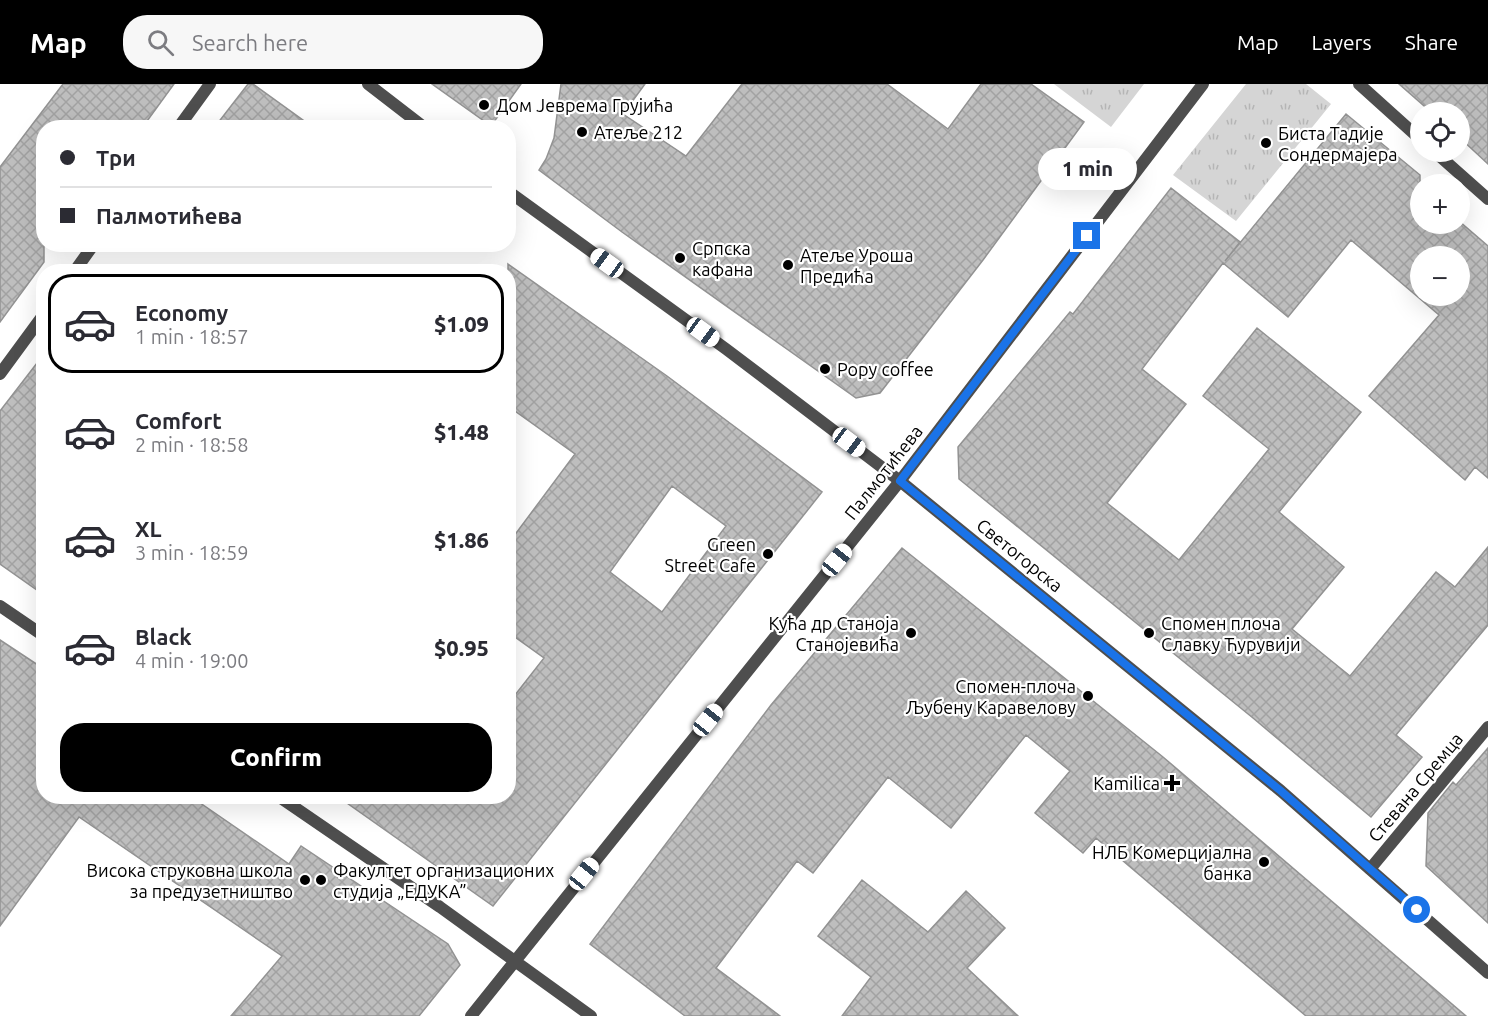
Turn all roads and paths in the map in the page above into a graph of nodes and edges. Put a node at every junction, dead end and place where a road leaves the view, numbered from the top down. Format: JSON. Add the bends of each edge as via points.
{"nodes":[{"id":1,"x":210,"y":84,"type":"edge"},
{"id":2,"x":368,"y":84,"type":"edge"},
{"id":3,"x":1203,"y":84,"type":"edge"},
{"id":4,"x":1359,"y":84,"type":"edge"},
{"id":5,"x":184,"y":120,"type":"edge"},
{"id":6,"x":415,"y":120,"type":"edge"},
{"id":7,"x":1410,"y":130,"type":"edge"},
{"id":8,"x":1446,"y":162,"type":"edge"},
{"id":9,"x":516,"y":197,"type":"edge"},
{"id":10,"x":1488,"y":199,"type":"edge"},
{"id":11,"x":36,"y":325,"type":"edge"},
{"id":12,"x":0,"y":374,"type":"edge"},
{"id":13,"x":900,"y":481,"type":"junction"},
{"id":14,"x":0,"y":606,"type":"edge"},
{"id":15,"x":36,"y":631,"type":"edge"},
{"id":16,"x":1488,"y":727,"type":"edge"},
{"id":17,"x":290,"y":804,"type":"edge"},
{"id":18,"x":1370,"y":869,"type":"junction"},
{"id":19,"x":514,"y":960,"type":"junction"},
{"id":20,"x":1488,"y":973,"type":"edge"},
{"id":21,"x":471,"y":1016,"type":"edge"},
{"id":22,"x":591,"y":1016,"type":"edge"}],
"edges":[{"from":1,"to":5,"type":"street"},
{"from":2,"to":6,"type":"street"},
{"from":3,"to":13,"type":"street","name":"Палмотићева"},
{"from":4,"to":7,"type":"street"},
{"from":8,"to":10,"type":"street"},
{"from":9,"to":13,"type":"street","name":"Светогорска"},
{"from":11,"to":12,"type":"street"},
{"from":13,"to":18,"type":"street","name":"Светогорска","via":[[1281,791]]},
{"from":13,"to":19,"type":"street","name":"Палмотићева"},
{"from":14,"to":15,"type":"street"},
{"from":16,"to":18,"type":"street","name":"Стевана Сремца"},
{"from":17,"to":19,"type":"street"},
{"from":18,"to":20,"type":"street","name":"Светогорска"},
{"from":19,"to":21,"type":"street","name":"Палмотићева"},
{"from":19,"to":22,"type":"street"}]}
